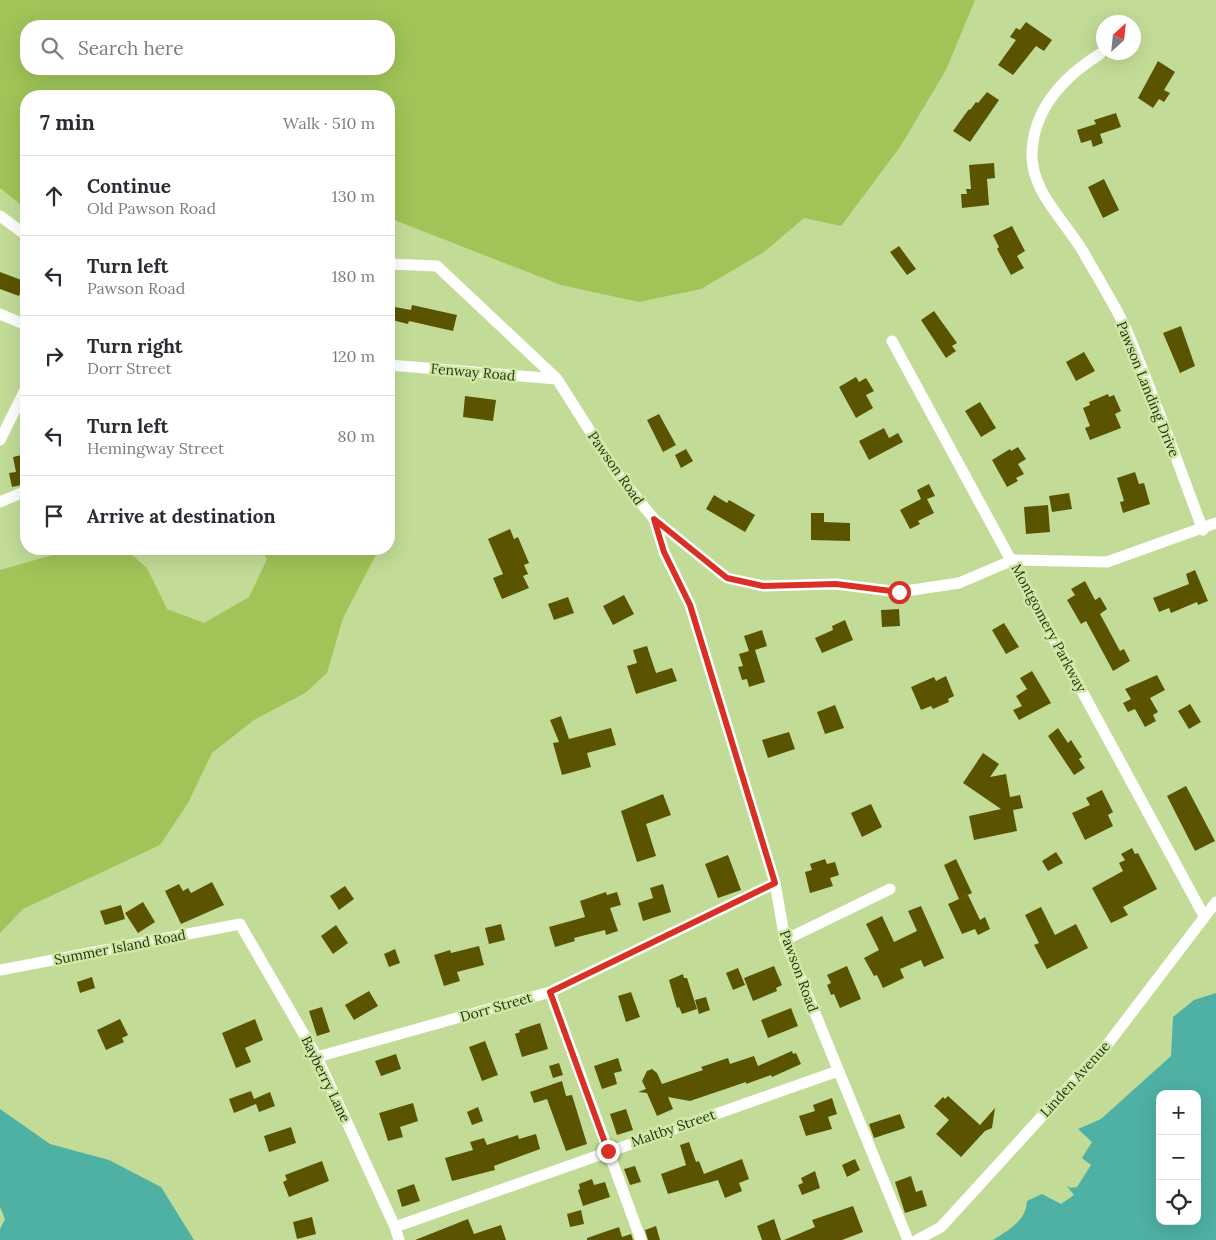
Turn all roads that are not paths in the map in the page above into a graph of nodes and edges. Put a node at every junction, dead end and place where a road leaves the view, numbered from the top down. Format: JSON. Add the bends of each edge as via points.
{"nodes":[{"id":1,"x":1096,"y":56,"type":"edge"},
{"id":2,"x":0,"y":216,"type":"edge"},
{"id":3,"x":20,"y":231,"type":"edge"},
{"id":4,"x":395,"y":264,"type":"edge"},
{"id":5,"x":0,"y":314,"type":"edge"},
{"id":6,"x":20,"y":322,"type":"edge"},
{"id":7,"x":892,"y":341,"type":"dead end"},
{"id":8,"x":395,"y":366,"type":"edge"},
{"id":9,"x":557,"y":379,"type":"junction"},
{"id":10,"x":20,"y":400,"type":"edge"},
{"id":11,"x":0,"y":440,"type":"edge"},
{"id":12,"x":20,"y":494,"type":"edge"},
{"id":13,"x":0,"y":502,"type":"edge"},
{"id":14,"x":654,"y":519,"type":"junction"},
{"id":15,"x":1216,"y":523,"type":"edge"},
{"id":16,"x":1203,"y":530,"type":"junction"},
{"id":17,"x":1013,"y":560,"type":"junction"},
{"id":18,"x":775,"y":883,"type":"junction"},
{"id":19,"x":890,"y":889,"type":"dead end"},
{"id":20,"x":1216,"y":902,"type":"edge"},
{"id":21,"x":1204,"y":916,"type":"junction"},
{"id":22,"x":240,"y":924,"type":"joint"},
{"id":23,"x":785,"y":940,"type":"junction"},
{"id":24,"x":0,"y":970,"type":"edge"},
{"id":25,"x":550,"y":992,"type":"junction"},
{"id":26,"x":317,"y":1057,"type":"junction"},
{"id":27,"x":838,"y":1071,"type":"junction"},
{"id":28,"x":608,"y":1151,"type":"junction"},
{"id":29,"x":395,"y":1227,"type":"junction"},
{"id":30,"x":399,"y":1240,"type":"edge"},
{"id":31,"x":641,"y":1240,"type":"edge"},
{"id":32,"x":908,"y":1240,"type":"edge"},
{"id":33,"x":918,"y":1240,"type":"edge"}],
"edges":[{"from":1,"to":16,"type":"street","name":"Pawson Landing Drive","via":[[1077,68],[1053,93],[1035,129],[1032,154],[1036,182],[1078,242],[1126,330]]},
{"from":2,"to":3,"type":"street"},
{"from":4,"to":9,"type":"street","name":"Pawson Road","via":[[437,266]]},
{"from":5,"to":6,"type":"street"},
{"from":7,"to":17,"type":"street","name":"Montgomery Parkway"},
{"from":8,"to":9,"type":"street","name":"Fenway Road"},
{"from":9,"to":14,"type":"street","name":"Pawson Road","via":[[616,472]]},
{"from":10,"to":11,"type":"street"},
{"from":12,"to":13,"type":"street"},
{"from":14,"to":17,"type":"street","via":[[727,578],[763,586],[836,584],[899,592],[960,583]]},
{"from":14,"to":18,"type":"street","name":"Pawson Road","via":[[664,552],[690,605]]},
{"from":15,"to":16,"type":"street"},
{"from":16,"to":17,"type":"street","via":[[1107,562]]},
{"from":17,"to":21,"type":"street","name":"Montgomery Parkway"},
{"from":18,"to":23,"type":"street","name":"Pawson Road"},
{"from":18,"to":25,"type":"street","name":"Dorr Street"},
{"from":19,"to":23,"type":"street"},
{"from":20,"to":21,"type":"street","name":"Linden Avenue"},
{"from":21,"to":33,"type":"street","name":"Linden Avenue","via":[[1107,1045],[941,1227]]},
{"from":22,"to":24,"type":"street","name":"Summer Island Road"},
{"from":22,"to":26,"type":"street","name":"Bayberry Lane"},
{"from":23,"to":27,"type":"street","name":"Pawson Road"},
{"from":25,"to":26,"type":"street","name":"Dorr Street"},
{"from":25,"to":28,"type":"street"},
{"from":26,"to":29,"type":"street","name":"Bayberry Lane"},
{"from":27,"to":28,"type":"street","name":"Maltby Street"},
{"from":27,"to":32,"type":"street","name":"Pawson Road"},
{"from":28,"to":29,"type":"street","name":"Maltby Street"},
{"from":28,"to":31,"type":"street"},
{"from":29,"to":30,"type":"street","name":"Bayberry Lane"}]}
